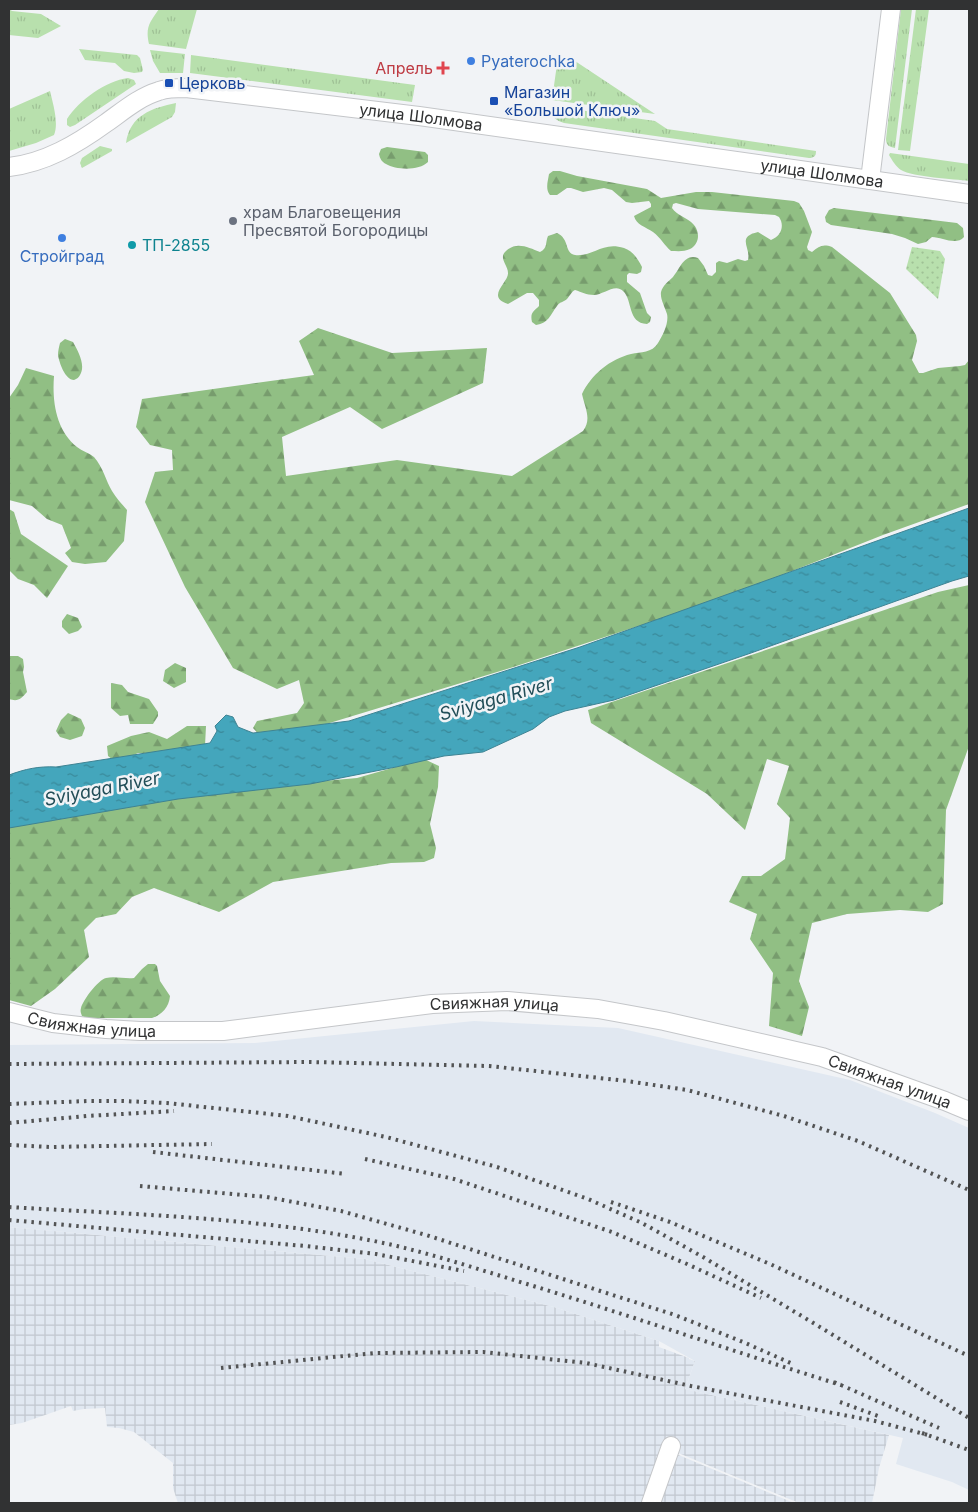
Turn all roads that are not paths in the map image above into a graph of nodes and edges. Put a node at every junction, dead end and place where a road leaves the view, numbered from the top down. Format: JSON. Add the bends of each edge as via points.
{"nodes":[{"id":1,"x":891,"y":9,"type":"edge"},
{"id":2,"x":9,"y":167,"type":"edge"},
{"id":3,"x":870,"y":180,"type":"junction"},
{"id":4,"x":969,"y":194,"type":"edge"},
{"id":5,"x":9,"y":1012,"type":"edge"},
{"id":6,"x":969,"y":1111,"type":"edge"},
{"id":7,"x":672,"y":1446,"type":"dead end"},
{"id":8,"x":651,"y":1503,"type":"edge"}],
"edges":[{"from":1,"to":3,"type":"street"},
{"from":2,"to":3,"type":"street","name":"улица Шолмова","via":[[64,150],[144,97],[163,90],[186,88],[428,117]]},
{"from":3,"to":4,"type":"street","name":"улица Шолмова"},
{"from":5,"to":6,"type":"street","name":"Свияжная улица","via":[[53,1023],[106,1030],[223,1031],[432,1004],[507,1001],[598,1009],[822,1056]]},
{"from":7,"to":8,"type":"street"}]}
